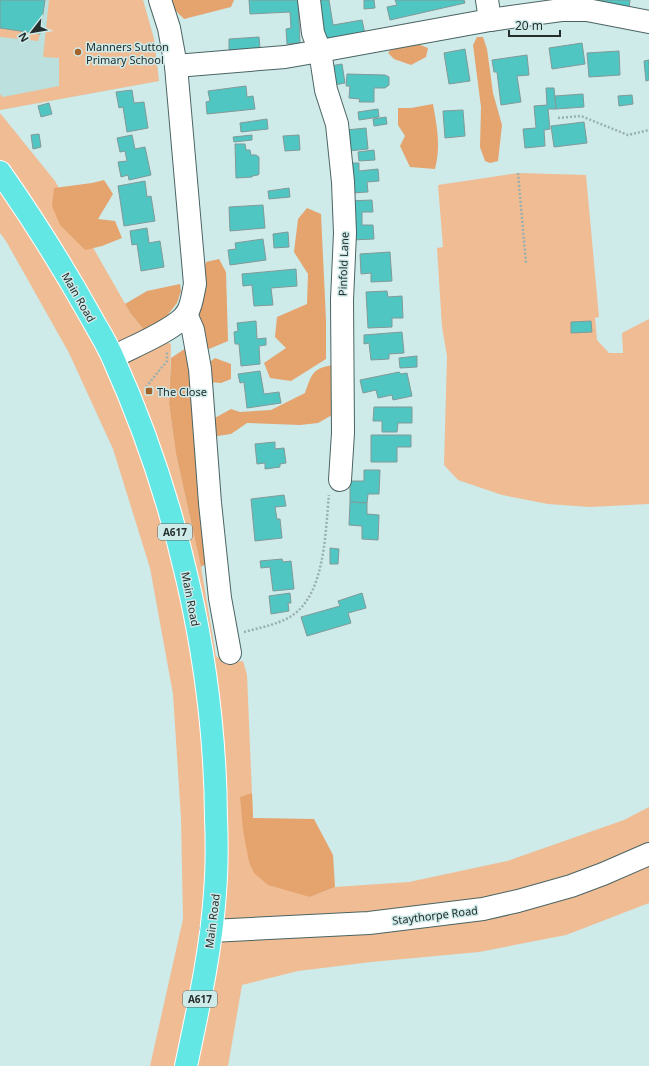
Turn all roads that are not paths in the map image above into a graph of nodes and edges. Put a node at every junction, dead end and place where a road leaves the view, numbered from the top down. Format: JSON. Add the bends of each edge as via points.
{"nodes":[{"id":1,"x":160,"y":0,"type":"edge"},
{"id":2,"x":309,"y":0,"type":"edge"},
{"id":3,"x":488,"y":10,"type":"edge"},
{"id":4,"x":649,"y":22,"type":"edge"},
{"id":5,"x":320,"y":51,"type":"junction"},
{"id":6,"x":176,"y":66,"type":"junction"},
{"id":7,"x":0,"y":172,"type":"edge"},
{"id":8,"x":186,"y":314,"type":"junction"},
{"id":9,"x":113,"y":357,"type":"junction"},
{"id":10,"x":340,"y":480,"type":"road end"},
{"id":11,"x":228,"y":645,"type":"road end"},
{"id":12,"x":649,"y":854,"type":"edge"},
{"id":13,"x":211,"y":931,"type":"junction"},
{"id":14,"x":186,"y":1066,"type":"edge"}],
"edges":[{"from":1,"to":6,"type":"street","via":[[169,28]]},
{"from":2,"to":5,"type":"street","name":"Pinfold Lane","via":[[313,33]]},
{"from":3,"to":4,"type":"street","via":[[587,10]]},
{"from":3,"to":5,"type":"street"},
{"from":5,"to":6,"type":"street"},
{"from":5,"to":10,"type":"street","name":"Pinfold Lane","via":[[326,90],[337,124],[344,182],[344,433]]},
{"from":6,"to":8,"type":"street","via":[[194,284]]},
{"from":7,"to":9,"type":"highway","name":"Main Road","number":"A617","via":[[53,251]]},
{"from":8,"to":9,"type":"street","via":[[178,324]]},
{"from":8,"to":11,"type":"street","via":[[193,330],[200,369],[210,504]]},
{"from":9,"to":13,"type":"highway","name":"Main Road","number":"A617","via":[[149,447],[174,525],[207,689],[214,748],[216,803],[215,892]]},
{"from":12,"to":13,"type":"street","name":"Staythorpe Road","via":[[571,886],[518,902],[483,909],[369,923]]},
{"from":13,"to":14,"type":"highway","name":"Main Road","number":"A617"}]}
